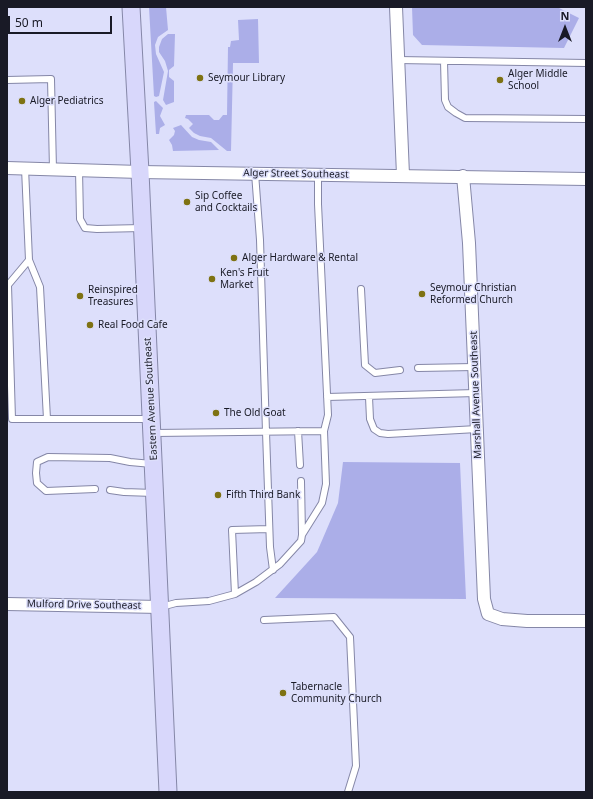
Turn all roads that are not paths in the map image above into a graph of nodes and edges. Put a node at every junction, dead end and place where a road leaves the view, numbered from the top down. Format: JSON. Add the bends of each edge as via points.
{"nodes":[{"id":1,"x":131,"y":7,"type":"edge"},
{"id":2,"x":396,"y":7,"type":"edge"},
{"id":3,"x":398,"y":60,"type":"junction"},
{"id":4,"x":444,"y":61,"type":"junction"},
{"id":5,"x":586,"y":63,"type":"edge"},
{"id":6,"x":7,"y":80,"type":"edge"},
{"id":7,"x":586,"y":119,"type":"edge"},
{"id":8,"x":7,"y":168,"type":"edge"},
{"id":9,"x":25,"y":168,"type":"junction"},
{"id":10,"x":53,"y":170,"type":"junction"},
{"id":11,"x":79,"y":170,"type":"junction"},
{"id":12,"x":140,"y":172,"type":"junction"},
{"id":13,"x":255,"y":173,"type":"junction"},
{"id":14,"x":318,"y":174,"type":"junction"},
{"id":15,"x":403,"y":175,"type":"junction"},
{"id":16,"x":463,"y":176,"type":"junction"},
{"id":17,"x":586,"y":178,"type":"edge"},
{"id":18,"x":143,"y":228,"type":"junction"},
{"id":19,"x":29,"y":260,"type":"junction"},
{"id":20,"x":361,"y":289,"type":"dead end"},
{"id":21,"x":474,"y":367,"type":"junction"},
{"id":22,"x":418,"y":368,"type":"dead end"},
{"id":23,"x":400,"y":370,"type":"dead end"},
{"id":24,"x":476,"y":393,"type":"junction"},
{"id":25,"x":327,"y":397,"type":"junction"},
{"id":26,"x":369,"y":397,"type":"junction"},
{"id":27,"x":47,"y":419,"type":"junction"},
{"id":28,"x":152,"y":426,"type":"junction"},
{"id":29,"x":477,"y":429,"type":"junction"},
{"id":30,"x":324,"y":430,"type":"junction"},
{"id":31,"x":298,"y":431,"type":"junction"},
{"id":32,"x":266,"y":432,"type":"junction"},
{"id":33,"x":154,"y":464,"type":"junction"},
{"id":34,"x":300,"y":465,"type":"dead end"},
{"id":35,"x":300,"y":481,"type":"dead end"},
{"id":36,"x":95,"y":489,"type":"dead end"},
{"id":37,"x":110,"y":490,"type":"dead end"},
{"id":38,"x":155,"y":493,"type":"junction"},
{"id":39,"x":270,"y":529,"type":"junction"},
{"id":40,"x":302,"y":535,"type":"junction"},
{"id":41,"x":273,"y":570,"type":"junction"},
{"id":42,"x":235,"y":594,"type":"junction"},
{"id":43,"x":7,"y":604,"type":"edge"},
{"id":44,"x":160,"y":607,"type":"junction"},
{"id":45,"x":264,"y":620,"type":"dead end"},
{"id":46,"x":586,"y":621,"type":"edge"},
{"id":47,"x":168,"y":792,"type":"edge"},
{"id":48,"x":348,"y":792,"type":"edge"}],
"edges":[{"from":1,"to":12,"type":"main road","name":"Eastern Avenue Southeast"},
{"from":2,"to":3,"type":"street"},
{"from":3,"to":4,"type":"lane"},
{"from":3,"to":15,"type":"street"},
{"from":4,"to":5,"type":"lane"},
{"from":4,"to":7,"type":"lane","via":[[445,100],[448,107],[465,118]]},
{"from":6,"to":10,"type":"lane","via":[[51,79]]},
{"from":8,"to":9,"type":"street","name":"Alger Street Southeast"},
{"from":9,"to":10,"type":"street","name":"Alger Street Southeast"},
{"from":9,"to":19,"type":"lane"},
{"from":10,"to":11,"type":"street","name":"Alger Street Southeast"},
{"from":11,"to":12,"type":"street","name":"Alger Street Southeast"},
{"from":11,"to":18,"type":"lane","via":[[80,219],[85,228]]},
{"from":12,"to":13,"type":"street","name":"Alger Street Southeast"},
{"from":12,"to":18,"type":"main road","name":"Eastern Avenue Southeast"},
{"from":13,"to":14,"type":"street","name":"Alger Street Southeast"},
{"from":13,"to":32,"type":"lane","via":[[260,240]]},
{"from":14,"to":15,"type":"street","name":"Alger Street Southeast"},
{"from":14,"to":25,"type":"lane"},
{"from":15,"to":16,"type":"street","name":"Alger Street Southeast"},
{"from":16,"to":17,"type":"street","name":"Alger Street Southeast"},
{"from":16,"to":21,"type":"street","name":"Marshall Avenue Southeast","via":[[469,243]]},
{"from":18,"to":28,"type":"main road","name":"Eastern Avenue Southeast"},
{"from":19,"to":27,"type":"lane","via":[[40,287]]},
{"from":19,"to":27,"type":"lane","via":[[8,285],[12,419]]},
{"from":20,"to":23,"type":"lane","via":[[364,365],[375,372]]},
{"from":21,"to":22,"type":"lane"},
{"from":21,"to":24,"type":"street","name":"Marshall Avenue Southeast"},
{"from":24,"to":26,"type":"lane"},
{"from":24,"to":29,"type":"street","name":"Marshall Avenue Southeast"},
{"from":25,"to":26,"type":"lane"},
{"from":25,"to":30,"type":"lane","via":[[328,416]]},
{"from":26,"to":29,"type":"lane","via":[[370,419],[374,429],[380,433]]},
{"from":27,"to":28,"type":"lane"},
{"from":28,"to":32,"type":"lane"},
{"from":28,"to":33,"type":"main road","name":"Eastern Avenue Southeast"},
{"from":29,"to":46,"type":"street","name":"Marshall Avenue Southeast","via":[[484,599],[488,614],[502,619],[527,621]]},
{"from":30,"to":31,"type":"lane"},
{"from":30,"to":40,"type":"lane","via":[[326,484],[322,503]]},
{"from":31,"to":32,"type":"lane"},
{"from":31,"to":34,"type":"lane"},
{"from":32,"to":39,"type":"lane"},
{"from":33,"to":36,"type":"lane","via":[[110,458],[48,457],[37,462],[37,483],[46,491]]},
{"from":33,"to":38,"type":"main road","name":"Eastern Avenue Southeast"},
{"from":35,"to":40,"type":"lane"},
{"from":37,"to":38,"type":"lane"},
{"from":38,"to":44,"type":"main road","name":"Eastern Avenue Southeast"},
{"from":39,"to":41,"type":"lane"},
{"from":39,"to":42,"type":"lane","via":[[232,530]]},
{"from":40,"to":41,"type":"lane","via":[[301,541]]},
{"from":41,"to":42,"type":"lane"},
{"from":42,"to":44,"type":"lane","via":[[209,601],[176,603]]},
{"from":43,"to":44,"type":"street","name":"Mulford Drive Southeast"},
{"from":44,"to":47,"type":"main road","name":"Eastern Avenue Southeast"},
{"from":45,"to":48,"type":"lane","via":[[334,617],[350,637],[356,766]]}]}
